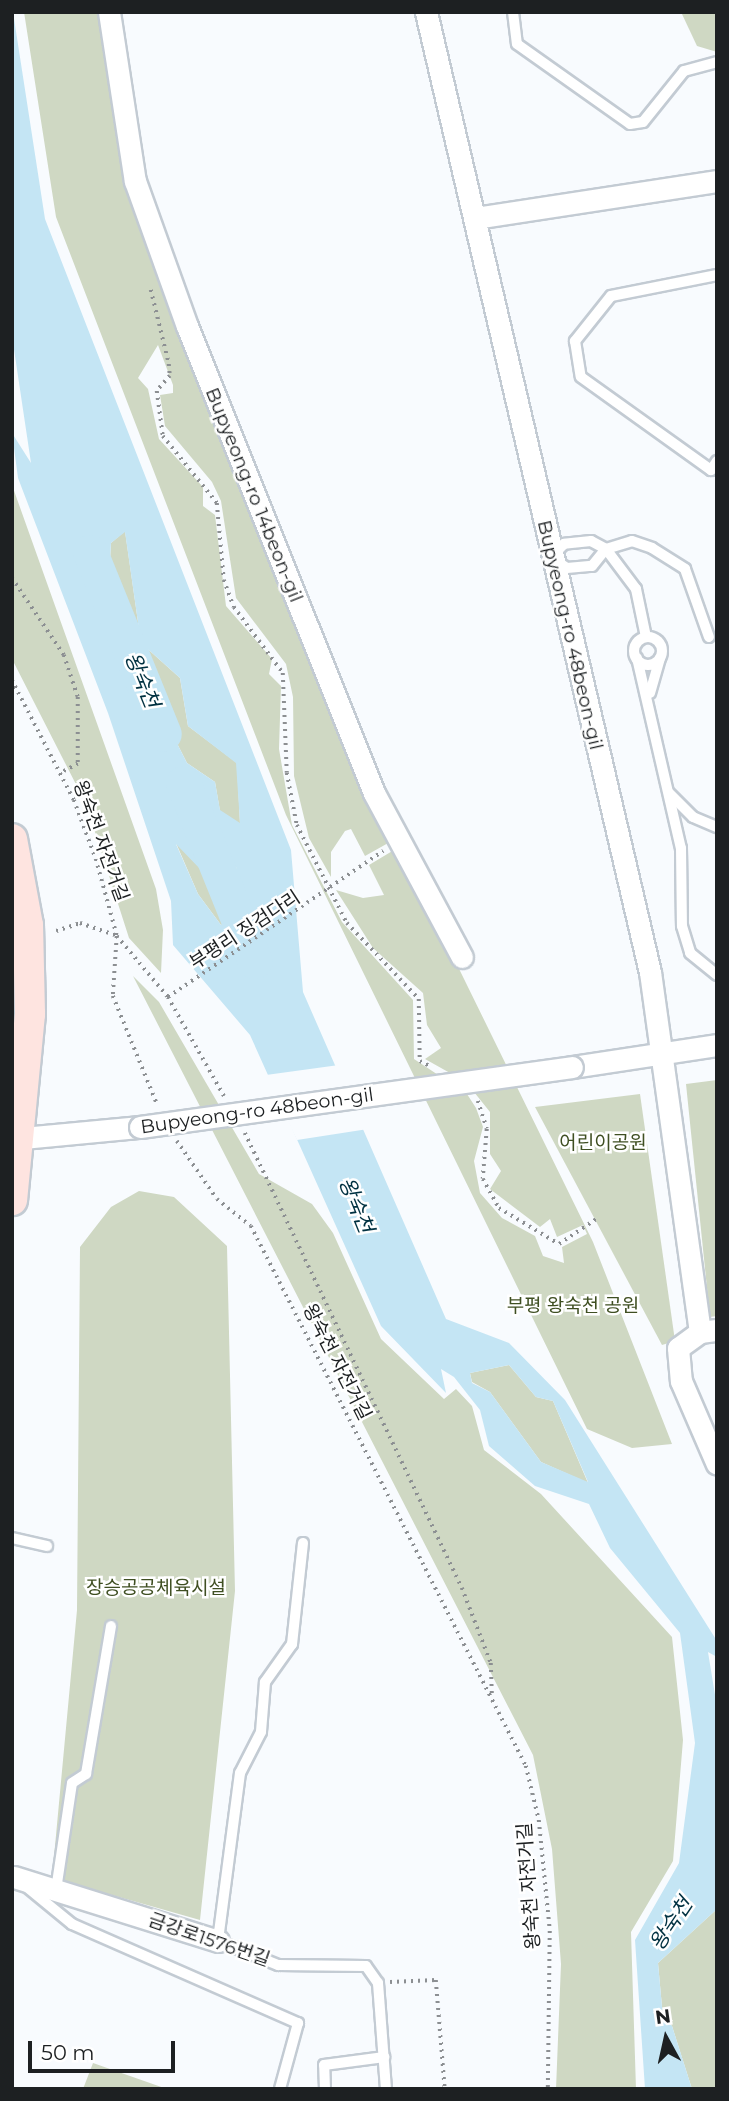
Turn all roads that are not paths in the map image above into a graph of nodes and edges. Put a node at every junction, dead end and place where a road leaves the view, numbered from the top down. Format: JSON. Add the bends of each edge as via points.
{"nodes":[{"id":1,"x":109,"y":12,"type":"edge"},
{"id":2,"x":426,"y":12,"type":"edge"},
{"id":3,"x":513,"y":12,"type":"edge"},
{"id":4,"x":717,"y":62,"type":"edge"},
{"id":5,"x":717,"y":181,"type":"edge"},
{"id":6,"x":475,"y":218,"type":"junction"},
{"id":7,"x":717,"y":275,"type":"edge"},
{"id":8,"x":715,"y":469,"type":"edge"},
{"id":9,"x":606,"y":549,"type":"junction"},
{"id":10,"x":551,"y":557,"type":"junction"},
{"id":11,"x":646,"y":637,"type":"junction"},
{"id":12,"x":709,"y":637,"type":"dead end"},
{"id":13,"x":637,"y":658,"type":"junction"},
{"id":14,"x":660,"y":658,"type":"junction"},
{"id":15,"x":650,"y":693,"type":"junction"},
{"id":16,"x":669,"y":793,"type":"junction"},
{"id":17,"x":717,"y":827,"type":"edge"},
{"id":18,"x":12,"y":839,"type":"edge"},
{"id":19,"x":462,"y":957,"type":"dead end"},
{"id":20,"x":717,"y":975,"type":"edge"},
{"id":21,"x":717,"y":1045,"type":"edge"},
{"id":22,"x":666,"y":1052,"type":"junction"},
{"id":23,"x":17,"y":1138,"type":"edge"},
{"id":24,"x":12,"y":1200,"type":"edge"},
{"id":25,"x":709,"y":1331,"type":"edge"},
{"id":26,"x":717,"y":1464,"type":"edge"},
{"id":27,"x":12,"y":1538,"type":"edge"},
{"id":28,"x":303,"y":1542,"type":"dead end"},
{"id":29,"x":47,"y":1546,"type":"dead end"},
{"id":30,"x":111,"y":1626,"type":"dead end"},
{"id":31,"x":13,"y":1879,"type":"edge"},
{"id":32,"x":56,"y":1890,"type":"junction"},
{"id":33,"x":218,"y":1941,"type":"junction"},
{"id":34,"x":384,"y":2057,"type":"junction"},
{"id":35,"x":280,"y":2089,"type":"edge"},
{"id":36,"x":325,"y":2089,"type":"edge"},
{"id":37,"x":386,"y":2089,"type":"edge"}],
"edges":[{"from":1,"to":19,"type":"street","name":"Bupyeong-ro 14beon-gil","via":[[135,181],[187,326],[374,793]]},
{"from":2,"to":6,"type":"street","name":"Bupyeong-ro 48beon-gil"},
{"from":3,"to":4,"type":"lane","via":[[517,44],[630,124],[643,122],[684,71]]},
{"from":5,"to":6,"type":"street"},
{"from":6,"to":10,"type":"street","name":"Bupyeong-ro 48beon-gil"},
{"from":7,"to":8,"type":"lane","via":[[611,296],[575,341],[581,377]]},
{"from":9,"to":10,"type":"lane","via":[[592,541],[564,544]]},
{"from":9,"to":10,"type":"lane","via":[[592,566],[567,568]]},
{"from":9,"to":11,"type":"lane","via":[[636,589]]},
{"from":9,"to":12,"type":"lane","via":[[632,541],[685,569]]},
{"from":10,"to":22,"type":"street","name":"Bupyeong-ro 48beon-gil"},
{"from":11,"to":13,"type":"lane","via":[[636,645]]},
{"from":11,"to":14,"type":"lane","via":[[661,645]]},
{"from":13,"to":14,"type":"lane","via":[[648,664]]},
{"from":13,"to":15,"type":"lane"},
{"from":14,"to":15,"type":"lane"},
{"from":15,"to":16,"type":"lane"},
{"from":16,"to":17,"type":"lane","via":[[693,817]]},
{"from":16,"to":20,"type":"lane","via":[[681,848],[682,926],[690,953]]},
{"from":18,"to":23,"type":"main road","via":[[28,925]]},
{"from":21,"to":22,"type":"street","name":"Bupyeong-ro 48beon-gil"},
{"from":22,"to":23,"type":"street","name":"Bupyeong-ro 48beon-gil","bridge":true,"via":[[140,1127]]},
{"from":22,"to":25,"type":"street"},
{"from":23,"to":24,"type":"main road"},
{"from":25,"to":26,"type":"street","via":[[678,1348],[681,1381]]},
{"from":27,"to":29,"type":"lane"},
{"from":28,"to":33,"type":"lane","via":[[292,1644],[265,1682],[261,1732],[240,1773]]},
{"from":30,"to":32,"type":"lane","via":[[86,1774],[72,1783]]},
{"from":31,"to":32,"type":"street","name":"금강로1576번길"},
{"from":31,"to":35,"type":"lane","via":[[72,1924],[298,2023]]},
{"from":32,"to":33,"type":"street","name":"금강로1576번길"},
{"from":33,"to":34,"type":"lane","name":"금강로1576번길","via":[[278,1965],[366,1966],[378,1983]]},
{"from":34,"to":36,"type":"lane","via":[[324,2065]]},
{"from":34,"to":37,"type":"lane"}]}
